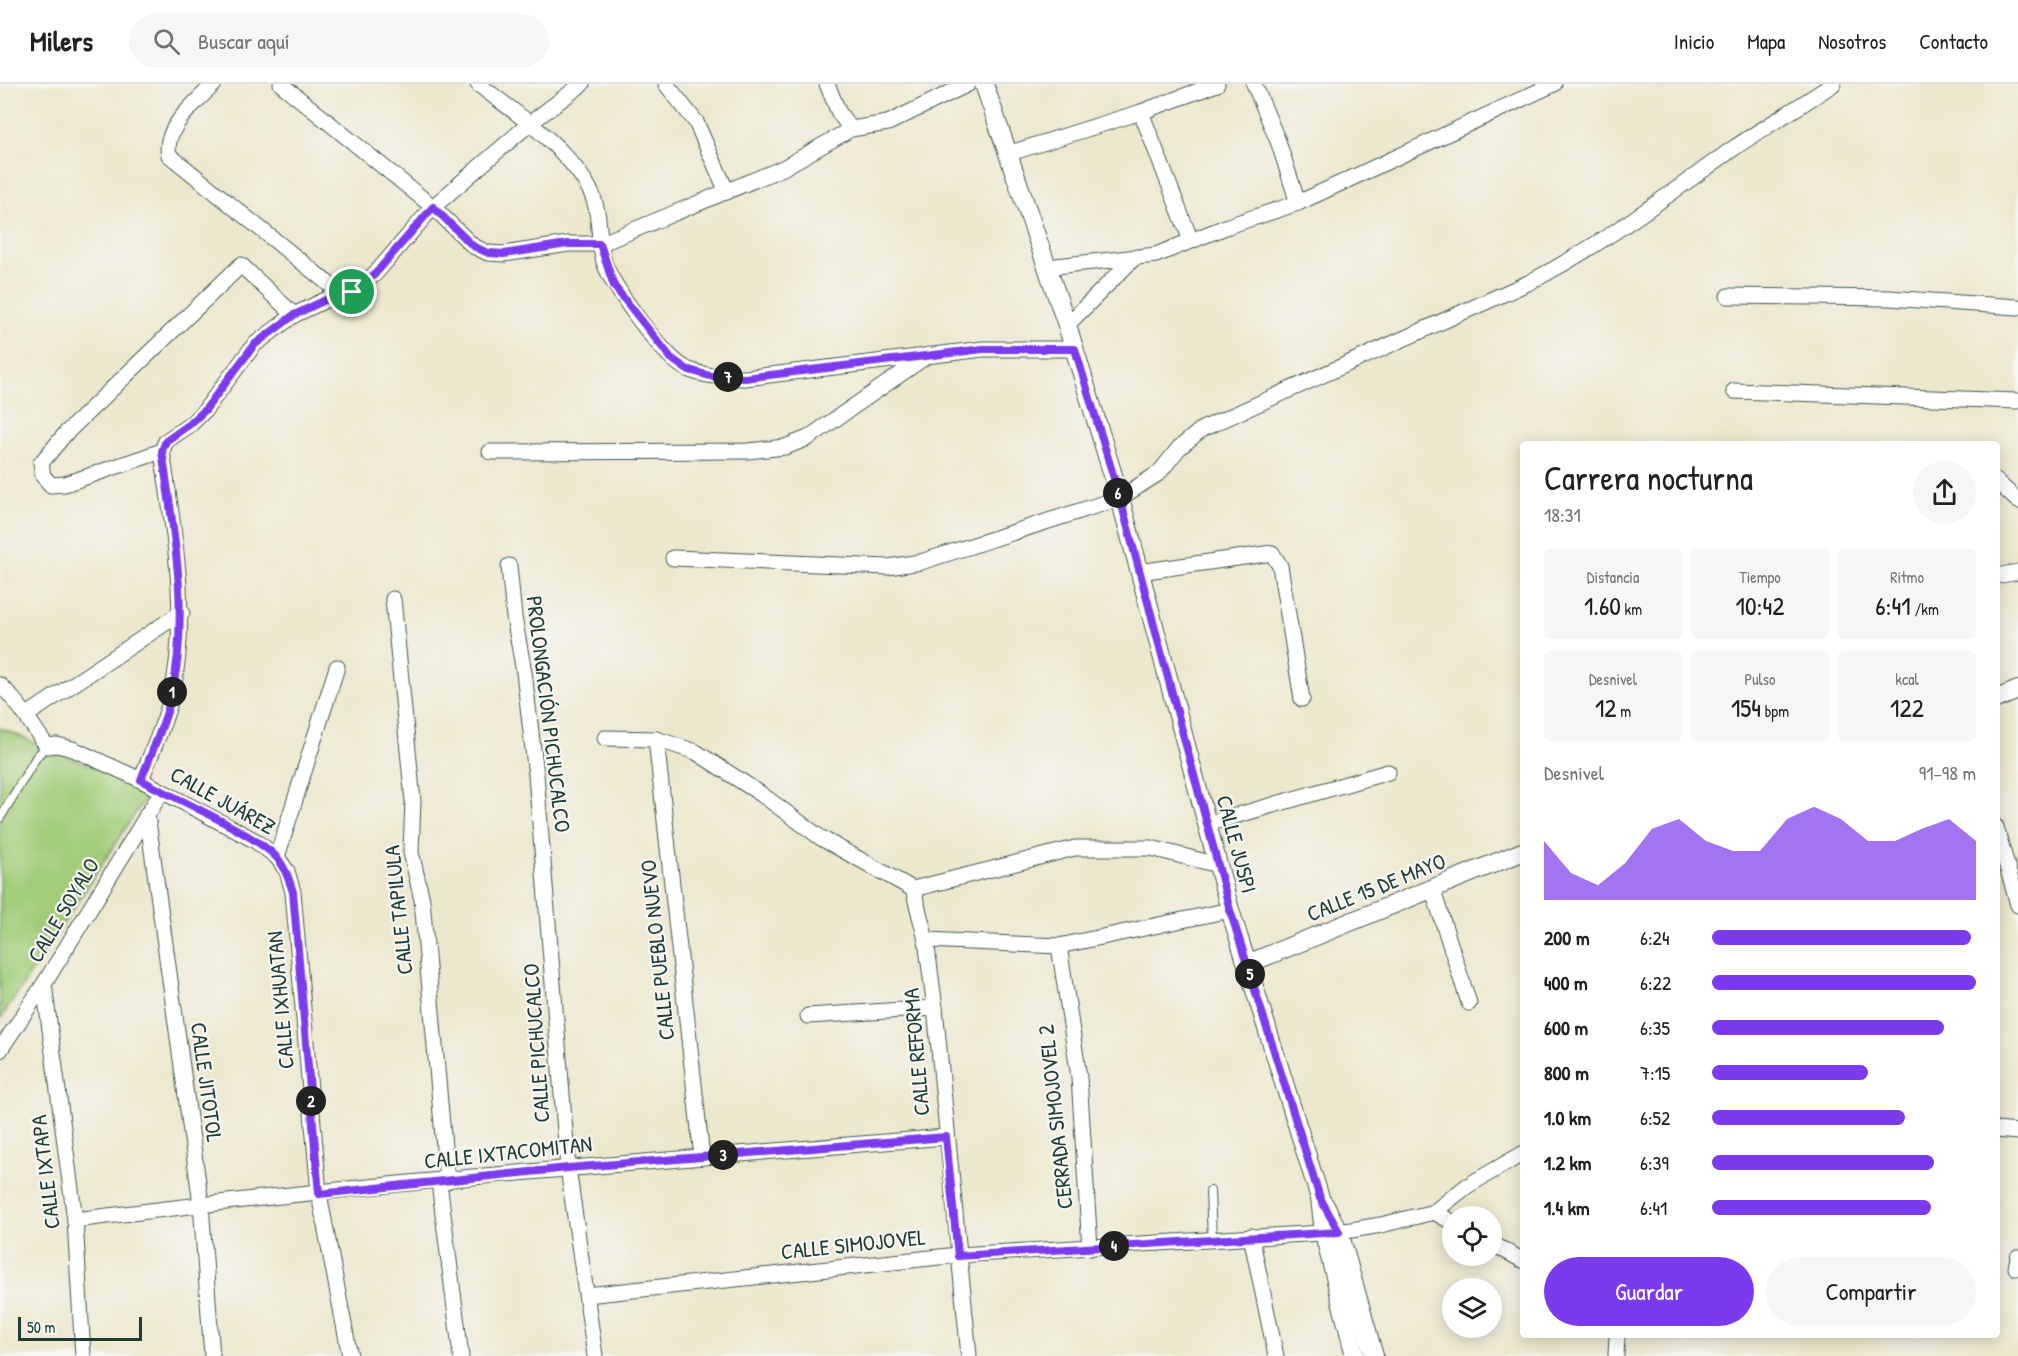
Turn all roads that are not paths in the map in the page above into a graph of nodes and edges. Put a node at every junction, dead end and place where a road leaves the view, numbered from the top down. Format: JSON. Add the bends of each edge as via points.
{"nodes":[{"id":1,"x":214,"y":84,"type":"edge"},
{"id":2,"x":281,"y":84,"type":"edge"},
{"id":3,"x":478,"y":84,"type":"edge"},
{"id":4,"x":582,"y":84,"type":"edge"},
{"id":5,"x":666,"y":84,"type":"edge"},
{"id":6,"x":828,"y":84,"type":"edge"},
{"id":7,"x":984,"y":84,"type":"edge"},
{"id":8,"x":1217,"y":84,"type":"edge"},
{"id":9,"x":1254,"y":84,"type":"edge"},
{"id":10,"x":1554,"y":84,"type":"edge"},
{"id":11,"x":1833,"y":84,"type":"edge"},
{"id":12,"x":960,"y":85,"type":"edge"},
{"id":13,"x":1141,"y":112,"type":"junction"},
{"id":14,"x":529,"y":124,"type":"junction"},
{"id":15,"x":851,"y":129,"type":"junction"},
{"id":16,"x":1007,"y":154,"type":"junction"},
{"id":17,"x":727,"y":192,"type":"junction"},
{"id":18,"x":1298,"y":203,"type":"junction"},
{"id":19,"x":433,"y":207,"type":"junction"},
{"id":20,"x":1191,"y":241,"type":"junction"},
{"id":21,"x":600,"y":244,"type":"junction"},
{"id":22,"x":1133,"y":259,"type":"junction"},
{"id":23,"x":1047,"y":267,"type":"junction"},
{"id":24,"x":340,"y":293,"type":"junction"},
{"id":25,"x":1728,"y":296,"type":"dead end"},
{"id":26,"x":2018,"y":307,"type":"edge"},
{"id":27,"x":294,"y":315,"type":"junction"},
{"id":28,"x":1067,"y":325,"type":"junction"},
{"id":29,"x":1075,"y":349,"type":"junction"},
{"id":30,"x":930,"y":353,"type":"junction"},
{"id":31,"x":1734,"y":391,"type":"dead end"},
{"id":32,"x":2018,"y":401,"type":"edge"},
{"id":33,"x":162,"y":451,"type":"junction"},
{"id":34,"x":490,"y":452,"type":"dead end"},
{"id":35,"x":2000,"y":485,"type":"edge"},
{"id":36,"x":1120,"y":498,"type":"junction"},
{"id":37,"x":2018,"y":501,"type":"edge"},
{"id":38,"x":673,"y":558,"type":"dead end"},
{"id":39,"x":509,"y":566,"type":"dead end"},
{"id":40,"x":1139,"y":572,"type":"junction"},
{"id":41,"x":2018,"y":572,"type":"edge"},
{"id":42,"x":2000,"y":575,"type":"edge"},
{"id":43,"x":393,"y":599,"type":"dead end"},
{"id":44,"x":182,"y":612,"type":"junction"},
{"id":45,"x":337,"y":667,"type":"dead end"},
{"id":46,"x":0,"y":685,"type":"edge"},
{"id":47,"x":2018,"y":690,"type":"edge"},
{"id":48,"x":2000,"y":697,"type":"edge"},
{"id":49,"x":1302,"y":699,"type":"dead end"},
{"id":50,"x":27,"y":715,"type":"junction"},
{"id":51,"x":605,"y":738,"type":"dead end"},
{"id":52,"x":656,"y":739,"type":"junction"},
{"id":53,"x":46,"y":746,"type":"junction"},
{"id":54,"x":1388,"y":772,"type":"dead end"},
{"id":55,"x":141,"y":780,"type":"junction"},
{"id":56,"x":162,"y":791,"type":"junction"},
{"id":57,"x":147,"y":814,"type":"junction"},
{"id":58,"x":0,"y":818,"type":"edge"},
{"id":59,"x":1207,"y":824,"type":"junction"},
{"id":60,"x":2000,"y":836,"type":"edge"},
{"id":61,"x":1520,"y":853,"type":"edge"},
{"id":62,"x":276,"y":857,"type":"junction"},
{"id":63,"x":2013,"y":864,"type":"edge"},
{"id":64,"x":1218,"y":865,"type":"junction"},
{"id":65,"x":545,"y":868,"type":"joint"},
{"id":66,"x":913,"y":889,"type":"junction"},
{"id":67,"x":1433,"y":891,"type":"junction"},
{"id":68,"x":2018,"y":905,"type":"edge"},
{"id":69,"x":1230,"y":910,"type":"junction"},
{"id":70,"x":926,"y":940,"type":"junction"},
{"id":71,"x":1059,"y":946,"type":"junction"},
{"id":72,"x":1247,"y":964,"type":"junction"},
{"id":73,"x":44,"y":984,"type":"junction"},
{"id":74,"x":1469,"y":1003,"type":"dead end"},
{"id":75,"x":935,"y":1008,"type":"junction"},
{"id":76,"x":808,"y":1016,"type":"dead end"},
{"id":77,"x":0,"y":1050,"type":"edge"},
{"id":78,"x":2000,"y":1130,"type":"edge"},
{"id":79,"x":2018,"y":1132,"type":"edge"},
{"id":80,"x":946,"y":1137,"type":"junction"},
{"id":81,"x":1520,"y":1155,"type":"edge"},
{"id":82,"x":702,"y":1157,"type":"junction"},
{"id":83,"x":568,"y":1168,"type":"junction"},
{"id":84,"x":443,"y":1182,"type":"junction"},
{"id":85,"x":1210,"y":1191,"type":"dead end"},
{"id":86,"x":319,"y":1194,"type":"junction"},
{"id":87,"x":201,"y":1204,"type":"junction"},
{"id":88,"x":1434,"y":1212,"type":"junction"},
{"id":89,"x":1442,"y":1216,"type":"edge"},
{"id":90,"x":75,"y":1220,"type":"junction"},
{"id":91,"x":1331,"y":1232,"type":"junction"},
{"id":92,"x":1251,"y":1236,"type":"junction"},
{"id":93,"x":1212,"y":1239,"type":"junction"},
{"id":94,"x":1090,"y":1248,"type":"junction"},
{"id":95,"x":1502,"y":1249,"type":"edge"},
{"id":96,"x":958,"y":1256,"type":"junction"},
{"id":97,"x":1520,"y":1259,"type":"edge"},
{"id":98,"x":587,"y":1295,"type":"junction"},
{"id":99,"x":1617,"y":1338,"type":"edge"},
{"id":100,"x":83,"y":1356,"type":"edge"},
{"id":101,"x":212,"y":1356,"type":"edge"},
{"id":102,"x":350,"y":1356,"type":"edge"},
{"id":103,"x":461,"y":1356,"type":"edge"},
{"id":104,"x":596,"y":1356,"type":"edge"},
{"id":105,"x":969,"y":1356,"type":"edge"},
{"id":106,"x":1276,"y":1356,"type":"edge"},
{"id":107,"x":1355,"y":1356,"type":"edge"},
{"id":108,"x":1374,"y":1356,"type":"edge"},
{"id":109,"x":1617,"y":1356,"type":"edge"}],
"edges":[{"from":1,"to":24,"type":"street","via":[[171,131],[166,145],[169,155]]},
{"from":2,"to":19,"type":"street"},
{"from":3,"to":14,"type":"street"},
{"from":4,"to":14,"type":"street"},
{"from":5,"to":17,"type":"street","via":[[696,122]]},
{"from":6,"to":15,"type":"street","via":[[839,113]]},
{"from":7,"to":16,"type":"street","name":"CALLE JUSPI"},
{"from":8,"to":13,"type":"street"},
{"from":9,"to":18,"type":"street"},
{"from":10,"to":18,"type":"street"},
{"from":11,"to":36,"type":"street","via":[[1574,259],[1202,429],[1179,448],[1159,473]]},
{"from":12,"to":15,"type":"street","via":[[888,123]]},
{"from":13,"to":16,"type":"street"},
{"from":13,"to":20,"type":"street"},
{"from":14,"to":19,"type":"street"},
{"from":14,"to":21,"type":"street","via":[[586,182],[598,207]]},
{"from":15,"to":17,"type":"street","via":[[783,168]]},
{"from":16,"to":23,"type":"street","name":"CALLE JUSPI"},
{"from":17,"to":21,"type":"street"},
{"from":18,"to":20,"type":"street"},
{"from":19,"to":21,"type":"street","via":[[473,246],[488,253]]},
{"from":19,"to":24,"type":"street","via":[[375,274],[352,292]]},
{"from":20,"to":22,"type":"street"},
{"from":21,"to":30,"type":"street","via":[[614,286],[671,358],[686,369],[710,376],[745,378]]},
{"from":22,"to":23,"type":"street"},
{"from":22,"to":28,"type":"street"},
{"from":23,"to":28,"type":"street","name":"CALLE JUSPI"},
{"from":24,"to":27,"type":"street"},
{"from":25,"to":26,"type":"street","via":[[1888,298]]},
{"from":27,"to":33,"type":"street","via":[[254,345],[205,410],[166,441]]},
{"from":27,"to":33,"type":"street","via":[[241,265],[66,432],[40,463],[43,476],[51,485],[65,484]]},
{"from":28,"to":29,"type":"street","name":"CALLE JUSPI"},
{"from":29,"to":30,"type":"street"},
{"from":29,"to":36,"type":"street","name":"CALLE JUSPI"},
{"from":30,"to":34,"type":"street","via":[[808,438],[785,447],[748,451]]},
{"from":31,"to":32,"type":"street"},
{"from":33,"to":44,"type":"street"},
{"from":35,"to":37,"type":"street"},
{"from":36,"to":38,"type":"street","via":[[921,562],[888,567]]},
{"from":36,"to":40,"type":"street","name":"CALLE JUSPI"},
{"from":39,"to":65,"type":"street","name":"PROLONGACIÓN PICHUCALCO","via":[[525,672]]},
{"from":40,"to":49,"type":"street","via":[[1272,554],[1280,566]]},
{"from":40,"to":59,"type":"street","name":"CALLE JUSPI"},
{"from":41,"to":42,"type":"street"},
{"from":43,"to":84,"type":"street","name":"CALLE TAPILULA","via":[[413,801],[411,852],[422,900]]},
{"from":44,"to":50,"type":"street"},
{"from":44,"to":55,"type":"street","via":[[170,699]]},
{"from":45,"to":62,"type":"street"},
{"from":46,"to":50,"type":"street"},
{"from":47,"to":48,"type":"street"},
{"from":50,"to":53,"type":"street"},
{"from":51,"to":52,"type":"street"},
{"from":52,"to":66,"type":"street","via":[[696,753],[821,838]]},
{"from":52,"to":82,"type":"street","name":"CALLE PUEBLO NUEVO"},
{"from":53,"to":55,"type":"street","name":"CALLE JUÁREZ","via":[[73,749]]},
{"from":53,"to":58,"type":"lane","via":[[36,756]]},
{"from":54,"to":59,"type":"street"},
{"from":55,"to":56,"type":"street","name":"CALLE JUÁREZ"},
{"from":56,"to":57,"type":"street","name":"CALLE SOYALO"},
{"from":56,"to":62,"type":"street","name":"CALLE JUÁREZ","via":[[254,840]]},
{"from":57,"to":73,"type":"street","name":"CALLE SOYALO"},
{"from":57,"to":87,"type":"street","name":"CALLE JITOTOL"},
{"from":59,"to":64,"type":"street","name":"CALLE JUSPI"},
{"from":60,"to":63,"type":"street"},
{"from":61,"to":67,"type":"street","name":"CALLE 15 DE MAYO"},
{"from":62,"to":86,"type":"street","name":"CALLE IXHUATAN","via":[[287,871],[293,892]]},
{"from":63,"to":68,"type":"street"},
{"from":64,"to":66,"type":"street","via":[[1151,848],[1075,848]]},
{"from":64,"to":69,"type":"street","name":"CALLE JUSPI"},
{"from":65,"to":83,"type":"street","name":"CALLE PICHUCALCO"},
{"from":66,"to":70,"type":"street","name":"CALLE REFORMA"},
{"from":67,"to":72,"type":"street","name":"CALLE 15 DE MAYO"},
{"from":67,"to":74,"type":"street"},
{"from":69,"to":71,"type":"street"},
{"from":69,"to":72,"type":"street","name":"CALLE JUSPI"},
{"from":70,"to":71,"type":"street"},
{"from":70,"to":75,"type":"street","name":"CALLE REFORMA"},
{"from":71,"to":94,"type":"street","name":"CERRADA SIMOJOVEL 2","via":[[1079,1077]]},
{"from":72,"to":91,"type":"street","name":"CALLE JUSPI"},
{"from":73,"to":77,"type":"street","name":"CALLE SOYALO"},
{"from":73,"to":90,"type":"street","name":"CALLE IXTAPA"},
{"from":75,"to":76,"type":"street"},
{"from":75,"to":80,"type":"street","name":"CALLE REFORMA"},
{"from":78,"to":79,"type":"street"},
{"from":80,"to":82,"type":"street","name":"CALLE IXTACOMITAN"},
{"from":80,"to":96,"type":"street","name":"CALLE REFORMA"},
{"from":81,"to":88,"type":"street","via":[[1467,1186]]},
{"from":82,"to":83,"type":"street","name":"CALLE IXTACOMITAN"},
{"from":83,"to":84,"type":"street","name":"CALLE IXTACOMITAN"},
{"from":83,"to":98,"type":"street","name":"CALLE PICHUCALCO"},
{"from":84,"to":86,"type":"street","name":"CALLE IXTACOMITAN"},
{"from":84,"to":103,"type":"street","name":"CALLE TAPILULA"},
{"from":85,"to":93,"type":"lane"},
{"from":86,"to":87,"type":"street","name":"CALLE IXTACOMITAN"},
{"from":86,"to":102,"type":"street","name":"CALLE IXHUATAN"},
{"from":87,"to":90,"type":"street","name":"CALLE IXTACOMITAN"},
{"from":87,"to":101,"type":"street","name":"CALLE JITOTOL"},
{"from":88,"to":89,"type":"street"},
{"from":88,"to":91,"type":"street","name":"CALLE SIMOJOVEL"},
{"from":90,"to":100,"type":"street","name":"CALLE IXTAPA"},
{"from":91,"to":92,"type":"street","name":"CALLE SIMOJOVEL"},
{"from":91,"to":107,"type":"street","name":"CALLE JUSPI"},
{"from":91,"to":108,"type":"street","name":"CALLE JUSPI"},
{"from":92,"to":93,"type":"street","name":"CALLE SIMOJOVEL"},
{"from":92,"to":106,"type":"street"},
{"from":93,"to":94,"type":"street","name":"CALLE SIMOJOVEL"},
{"from":94,"to":96,"type":"street","name":"CALLE SIMOJOVEL"},
{"from":95,"to":97,"type":"street"},
{"from":96,"to":98,"type":"street","name":"CALLE SIMOJOVEL"},
{"from":96,"to":105,"type":"street","name":"CALLE REFORMA"},
{"from":98,"to":104,"type":"street","name":"CALLE PICHUCALCO"},
{"from":99,"to":109,"type":"street"}]}
